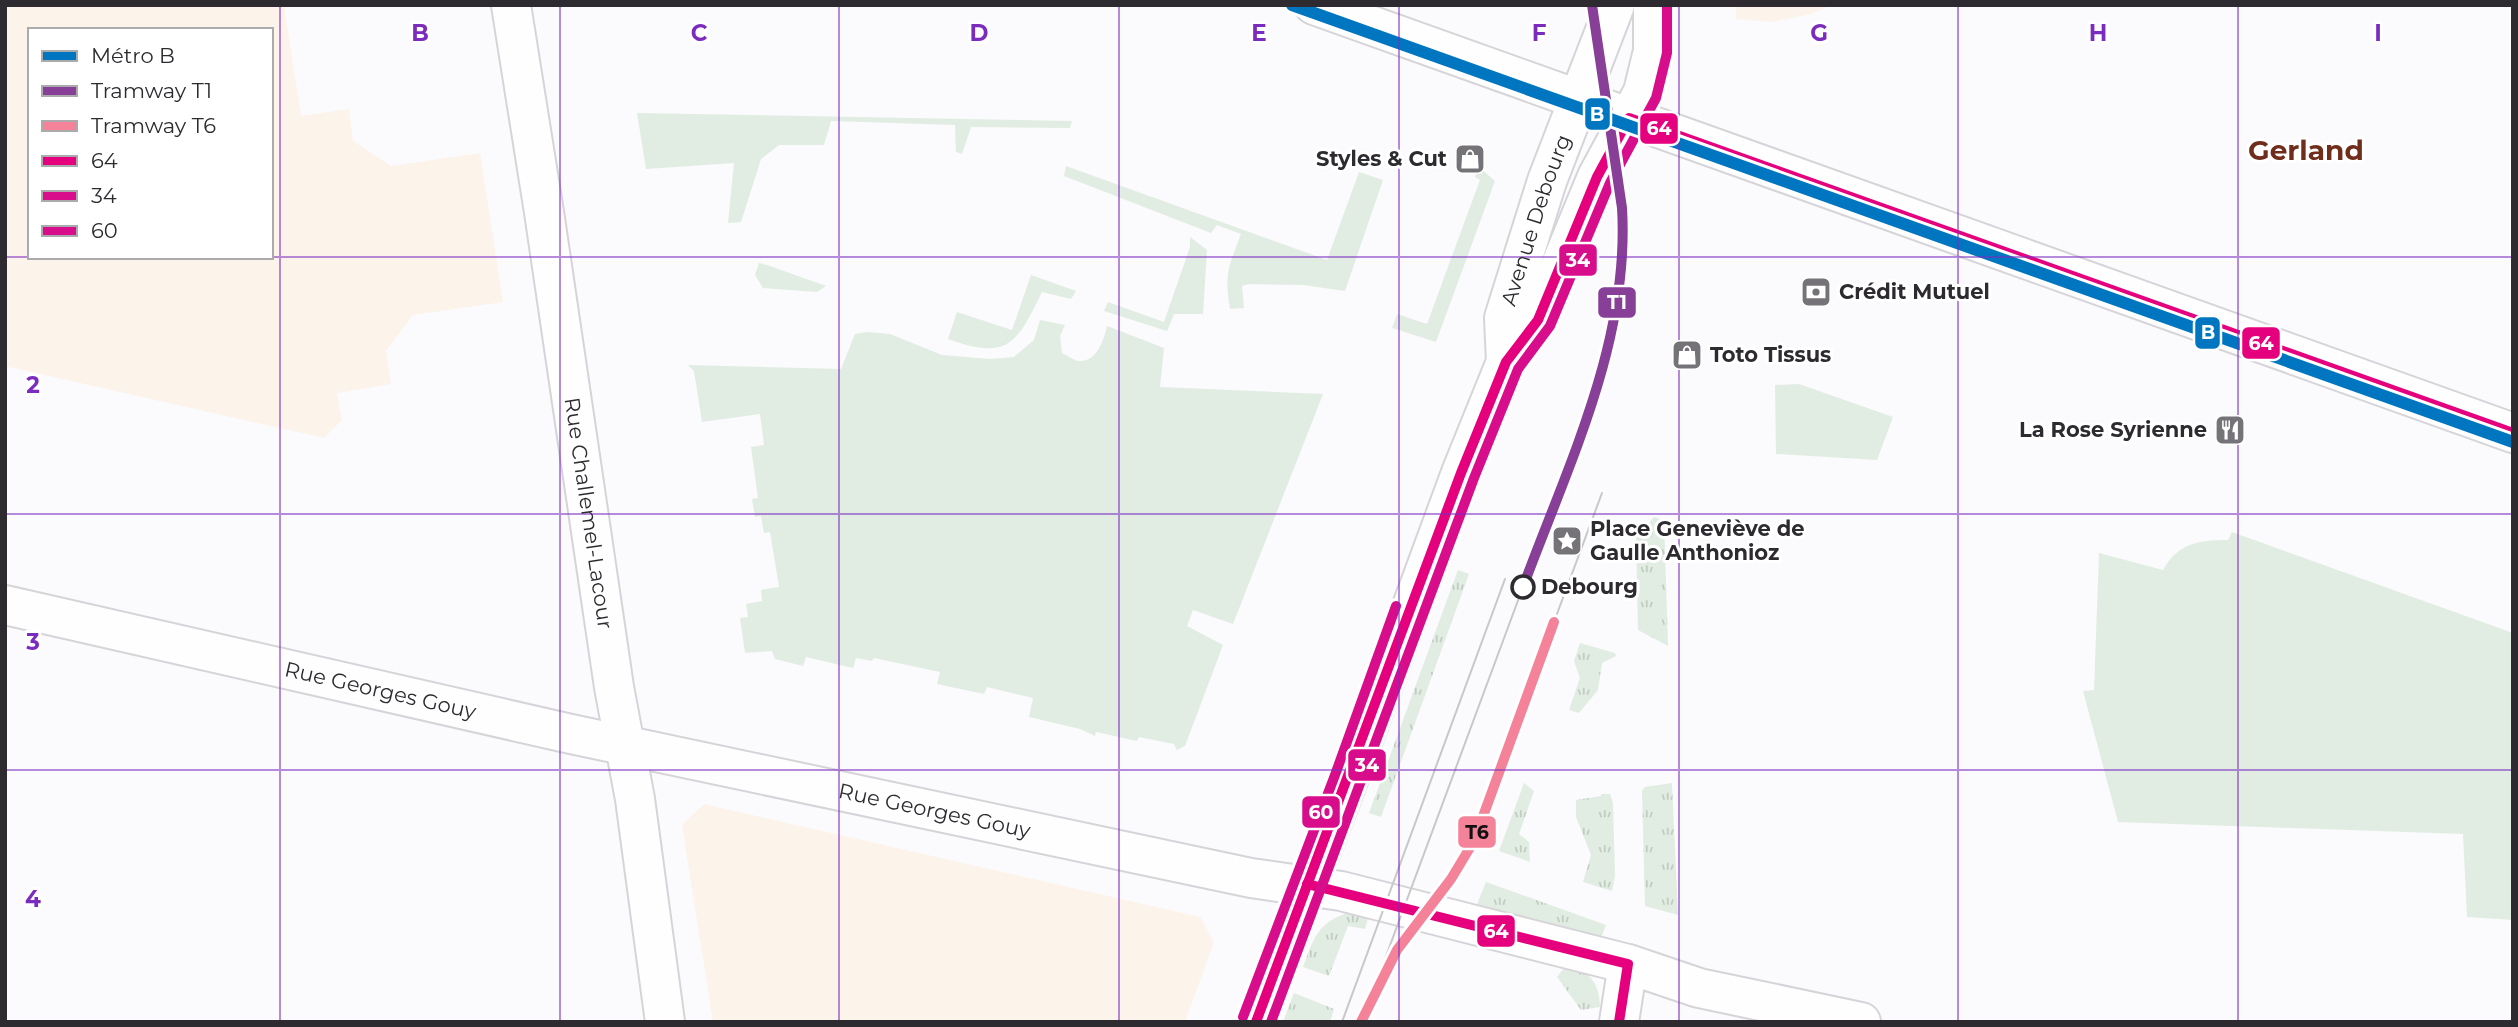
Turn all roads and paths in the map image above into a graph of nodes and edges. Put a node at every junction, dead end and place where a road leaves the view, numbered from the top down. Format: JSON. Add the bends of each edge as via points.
{"nodes":[{"id":1,"x":511,"y":5,"type":"edge"},
{"id":2,"x":1314,"y":5,"type":"edge"},
{"id":3,"x":1615,"y":5,"type":"edge"},
{"id":4,"x":1653,"y":5,"type":"edge"},
{"id":5,"x":1578,"y":99,"type":"junction"},
{"id":6,"x":1629,"y":118,"type":"junction"},
{"id":7,"x":1506,"y":362,"type":"junction"},
{"id":8,"x":2513,"y":433,"type":"edge"},
{"id":9,"x":5,"y":604,"type":"edge"},
{"id":10,"x":624,"y":744,"type":"junction"},
{"id":11,"x":1307,"y":884,"type":"junction"},
{"id":12,"x":1628,"y":964,"type":"junction"},
{"id":13,"x":665,"y":1022,"type":"edge"},
{"id":14,"x":1256,"y":1022,"type":"edge"},
{"id":15,"x":1619,"y":1022,"type":"edge"},
{"id":16,"x":1861,"y":1022,"type":"edge"}],
"edges":[{"from":1,"to":10,"type":"street","name":"Rue Challemel-Lacour"},
{"from":2,"to":5,"type":"street"},
{"from":3,"to":5,"type":"street","name":"Avenue Debourg"},
{"from":4,"to":6,"type":"street","name":"Avenue Debourg","via":[[1653,51],[1643,92]]},
{"from":5,"to":6,"type":"street"},
{"from":5,"to":7,"type":"street","name":"Avenue Debourg","via":[[1504,318]]},
{"from":6,"to":7,"type":"street","name":"Avenue Debourg","via":[[1597,177],[1538,320]]},
{"from":6,"to":8,"type":"street"},
{"from":7,"to":11,"type":"street","name":"Avenue Debourg"},
{"from":9,"to":10,"type":"street","name":"Rue Georges Gouy"},
{"from":10,"to":11,"type":"street","name":"Rue Georges Gouy","via":[[1237,875]]},
{"from":10,"to":13,"type":"street","name":"Rue Challemel-Lacour"},
{"from":11,"to":12,"type":"street","name":"Rue Georges Gouy"},
{"from":11,"to":14,"type":"street","name":"Avenue Debourg"},
{"from":12,"to":15,"type":"street"},
{"from":12,"to":16,"type":"street","name":"Rue Georges Gouy","via":[[1699,988]]}]}
